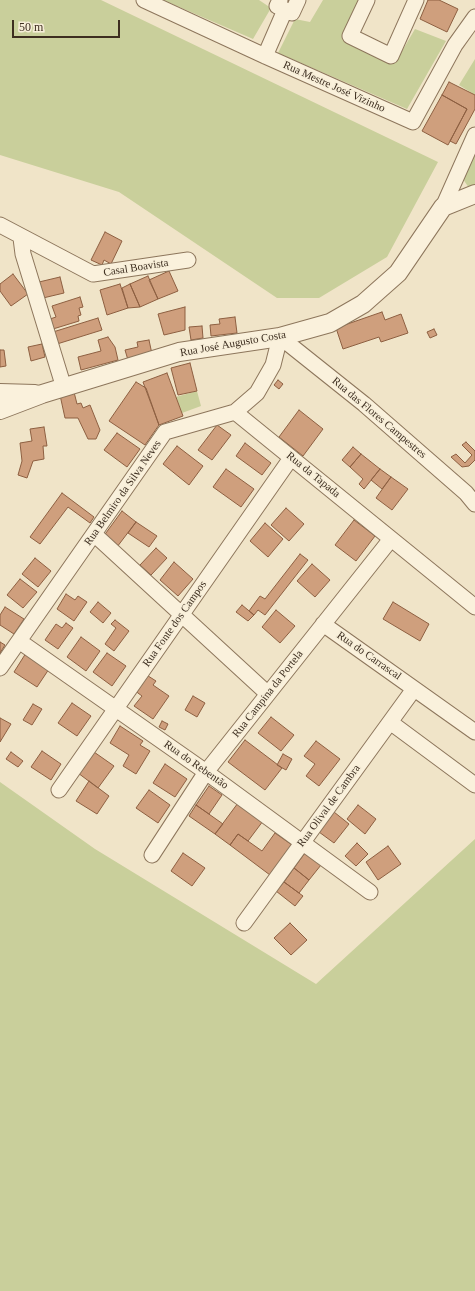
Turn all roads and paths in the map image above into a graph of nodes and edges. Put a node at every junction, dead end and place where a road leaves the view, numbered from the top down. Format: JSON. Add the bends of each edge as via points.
{"nodes":[{"id":1,"x":144,"y":0,"type":"edge"},
{"id":2,"x":298,"y":0,"type":"edge"},
{"id":3,"x":367,"y":0,"type":"edge"},
{"id":4,"x":416,"y":0,"type":"edge"},
{"id":5,"x":283,"y":5,"type":"edge"},
{"id":6,"x":475,"y":16,"type":"edge"},
{"id":7,"x":265,"y":56,"type":"junction"},
{"id":8,"x":475,"y":135,"type":"edge"},
{"id":9,"x":475,"y":194,"type":"edge"},
{"id":10,"x":442,"y":207,"type":"junction"},
{"id":11,"x":0,"y":225,"type":"edge"},
{"id":12,"x":21,"y":238,"type":"junction"},
{"id":13,"x":188,"y":260,"type":"dead end"},
{"id":14,"x":280,"y":337,"type":"junction"},
{"id":15,"x":64,"y":388,"type":"junction"},
{"id":16,"x":0,"y":393,"type":"edge"},
{"id":17,"x":42,"y":394,"type":"junction"},
{"id":18,"x":0,"y":410,"type":"edge"},
{"id":19,"x":234,"y":412,"type":"junction"},
{"id":20,"x":291,"y":458,"type":"junction"},
{"id":21,"x":475,"y":504,"type":"edge"},
{"id":22,"x":94,"y":534,"type":"junction"},
{"id":23,"x":391,"y":539,"type":"junction"},
{"id":24,"x":475,"y":607,"type":"edge"},
{"id":25,"x":181,"y":615,"type":"junction"},
{"id":26,"x":323,"y":624,"type":"junction"},
{"id":27,"x":19,"y":641,"type":"junction"},
{"id":28,"x":0,"y":668,"type":"edge"},
{"id":29,"x":414,"y":689,"type":"junction"},
{"id":30,"x":268,"y":694,"type":"junction"},
{"id":31,"x":116,"y":709,"type":"junction"},
{"id":32,"x":390,"y":722,"type":"junction"},
{"id":33,"x":475,"y":732,"type":"edge"},
{"id":34,"x":206,"y":772,"type":"junction"},
{"id":35,"x":475,"y":785,"type":"edge"},
{"id":36,"x":59,"y":790,"type":"dead end"},
{"id":37,"x":302,"y":842,"type":"junction"},
{"id":38,"x":152,"y":855,"type":"dead end"},
{"id":39,"x":370,"y":892,"type":"dead end"},
{"id":40,"x":244,"y":923,"type":"dead end"}],
"edges":[{"from":1,"to":7,"type":"street","name":"Rua Mestre José Vizinho"},
{"from":2,"to":5,"type":"street","via":[[292,13]]},
{"from":3,"to":4,"type":"street","via":[[350,36],[391,56]]},
{"from":5,"to":7,"type":"street"},
{"from":6,"to":7,"type":"street","name":"Rua Mestre José Vizinho","via":[[455,46],[413,122]]},
{"from":8,"to":10,"type":"street","name":"Rua José Augusto Costa"},
{"from":9,"to":10,"type":"street"},
{"from":10,"to":14,"type":"street","name":"Rua José Augusto Costa","via":[[398,272],[362,304],[330,323]]},
{"from":11,"to":12,"type":"street","name":"Casal Boavista"},
{"from":12,"to":13,"type":"street","name":"Casal Boavista","via":[[93,274]]},
{"from":12,"to":15,"type":"street","via":[[23,254]]},
{"from":14,"to":15,"type":"street","name":"Rua José Augusto Costa","via":[[178,352]]},
{"from":14,"to":19,"type":"street","name":"Rua Belmiro da Silva Neves","via":[[273,365],[257,393]]},
{"from":14,"to":21,"type":"street","name":"Rua das Flores Campestres","via":[[410,443]]},
{"from":15,"to":17,"type":"street","name":"Rua José Augusto Costa"},
{"from":16,"to":17,"type":"street","name":"Rua José Augusto Costa"},
{"from":17,"to":18,"type":"street","name":"Rua José Augusto Costa"},
{"from":19,"to":20,"type":"street","name":"Rua da Tapada"},
{"from":19,"to":22,"type":"street","name":"Rua Belmiro da Silva Neves","via":[[166,432]]},
{"from":20,"to":23,"type":"street","name":"Rua da Tapada"},
{"from":20,"to":25,"type":"street","name":"Rua Fonte dos Campos"},
{"from":22,"to":25,"type":"street"},
{"from":22,"to":27,"type":"street","name":"Rua Belmiro da Silva Neves"},
{"from":23,"to":24,"type":"street","name":"Rua da Tapada"},
{"from":23,"to":26,"type":"street","name":"Rua Campina da Portela"},
{"from":25,"to":30,"type":"street"},
{"from":25,"to":31,"type":"street","name":"Rua Fonte dos Campos"},
{"from":26,"to":29,"type":"street","name":"Rua do Carrascal"},
{"from":26,"to":30,"type":"street","name":"Rua Campina da Portela"},
{"from":27,"to":28,"type":"street","name":"Rua Belmiro da Silva Neves"},
{"from":27,"to":31,"type":"street","name":"Rua do Rebentão"},
{"from":29,"to":32,"type":"street","name":"Rua Olival de Cambra"},
{"from":29,"to":33,"type":"street","name":"Rua do Carrascal"},
{"from":30,"to":34,"type":"street","name":"Rua Campina da Portela"},
{"from":31,"to":34,"type":"street","name":"Rua do Rebentão"},
{"from":31,"to":36,"type":"street","name":"Rua Fonte dos Campos"},
{"from":32,"to":35,"type":"street"},
{"from":32,"to":37,"type":"street","name":"Rua Olival de Cambra"},
{"from":34,"to":37,"type":"street","name":"Rua do Rebentão"},
{"from":34,"to":38,"type":"street","name":"Rua Campina da Portela"},
{"from":37,"to":39,"type":"street","name":"Rua do Rebentão"},
{"from":37,"to":40,"type":"street","name":"Rua Olival de Cambra"}]}
